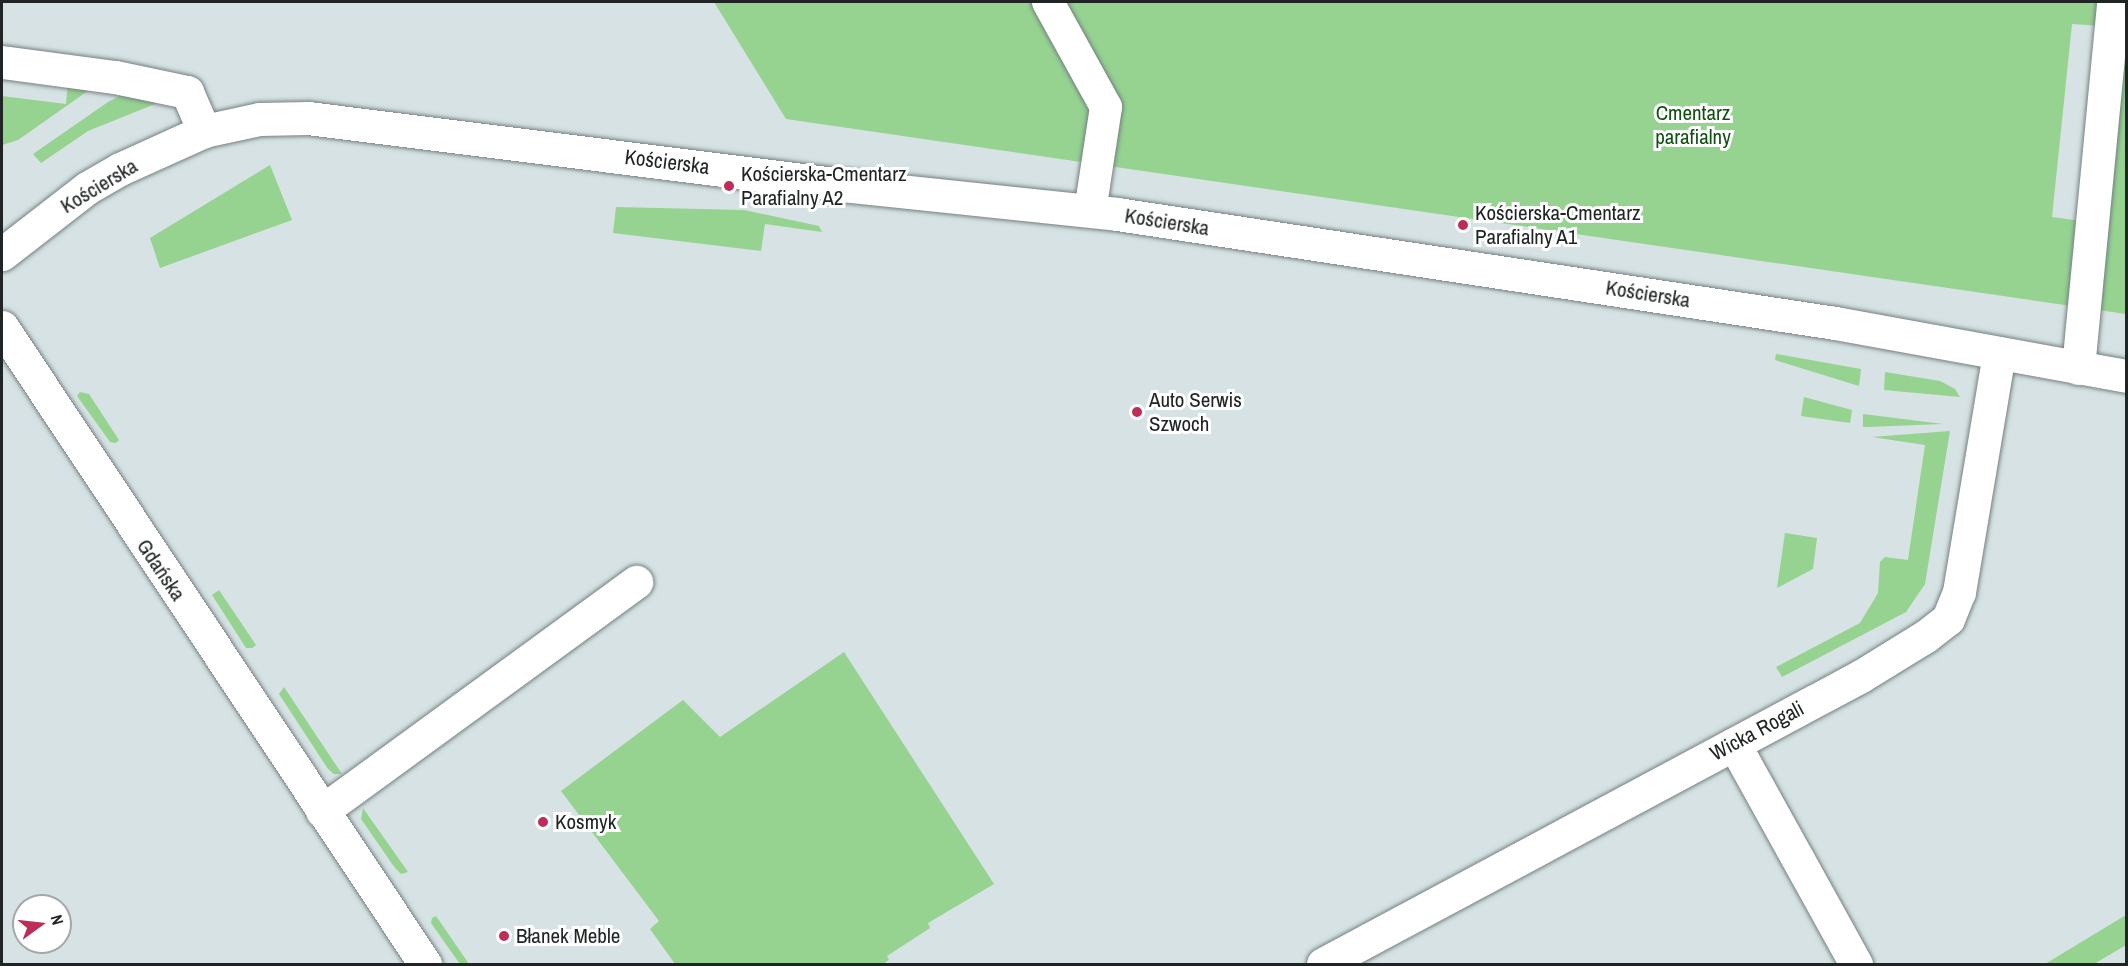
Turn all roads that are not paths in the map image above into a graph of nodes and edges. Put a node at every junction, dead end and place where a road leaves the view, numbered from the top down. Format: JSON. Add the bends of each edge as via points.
{"nodes":[{"id":1,"x":1048,"y":2,"type":"edge"},
{"id":2,"x":2113,"y":2,"type":"edge"},
{"id":3,"x":2,"y":62,"type":"edge"},
{"id":4,"x":204,"y":131,"type":"junction"},
{"id":5,"x":1090,"y":211,"type":"junction"},
{"id":6,"x":2,"y":254,"type":"edge"},
{"id":7,"x":2,"y":327,"type":"edge"},
{"id":8,"x":1999,"y":353,"type":"junction"},
{"id":9,"x":2078,"y":368,"type":"junction"},
{"id":10,"x":2127,"y":376,"type":"edge"},
{"id":11,"x":636,"y":582,"type":"dead end"},
{"id":12,"x":1734,"y":744,"type":"junction"},
{"id":13,"x":322,"y":811,"type":"junction"},
{"id":14,"x":425,"y":964,"type":"edge"},
{"id":15,"x":1323,"y":964,"type":"edge"},
{"id":16,"x":1856,"y":964,"type":"edge"}],
"edges":[{"from":1,"to":5,"type":"street","via":[[1106,107]]},
{"from":2,"to":9,"type":"main road"},
{"from":3,"to":4,"type":"main road","via":[[115,77],[187,92]]},
{"from":4,"to":5,"type":"main road","name":"Kościerska","via":[[259,119],[308,118],[842,185]]},
{"from":4,"to":6,"type":"main road","name":"Kościerska","via":[[87,188]]},
{"from":5,"to":8,"type":"main road","name":"Kościerska","via":[[1765,312]]},
{"from":7,"to":13,"type":"main road","name":"Gdańska"},
{"from":8,"to":9,"type":"main road","name":"Kościerska"},
{"from":8,"to":12,"type":"main road","name":"Wicka Rogali","via":[[1959,592],[1948,619],[1903,652]]},
{"from":9,"to":10,"type":"main road","name":"Kościerska"},
{"from":11,"to":13,"type":"main road"},
{"from":12,"to":15,"type":"main road","name":"Wicka Rogali"},
{"from":12,"to":16,"type":"main road"},
{"from":13,"to":14,"type":"main road","name":"Gdańska"}]}
